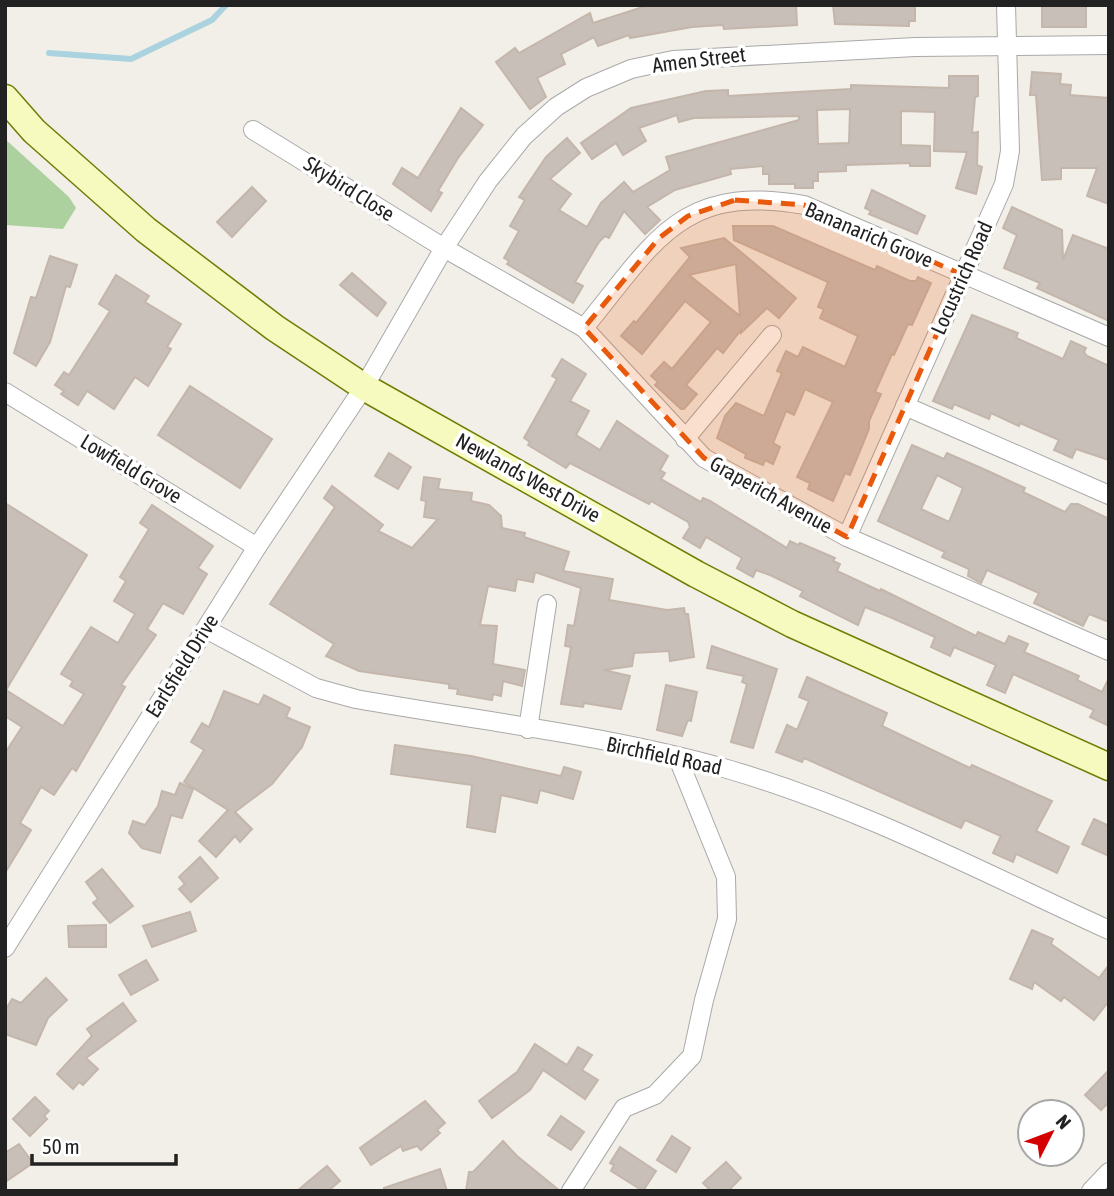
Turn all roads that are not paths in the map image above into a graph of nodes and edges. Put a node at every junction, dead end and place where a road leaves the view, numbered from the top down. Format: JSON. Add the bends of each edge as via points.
{"nodes":[{"id":1,"x":1006,"y":5,"type":"edge"},
{"id":2,"x":1109,"y":45,"type":"edge"},
{"id":3,"x":1008,"y":48,"type":"junction"},
{"id":4,"x":5,"y":98,"type":"edge"},
{"id":5,"x":253,"y":130,"type":"dead end"},
{"id":6,"x":444,"y":248,"type":"junction"},
{"id":7,"x":963,"y":275,"type":"junction"},
{"id":8,"x":584,"y":328,"type":"junction"},
{"id":9,"x":772,"y":335,"type":"dead end"},
{"id":10,"x":1109,"y":337,"type":"edge"},
{"id":11,"x":364,"y":387,"type":"junction"},
{"id":12,"x":5,"y":393,"type":"edge"},
{"id":13,"x":905,"y":406,"type":"junction"},
{"id":14,"x":685,"y":439,"type":"junction"},
{"id":15,"x":1109,"y":495,"type":"edge"},
{"id":16,"x":847,"y":537,"type":"junction"},
{"id":17,"x":257,"y":547,"type":"junction"},
{"id":18,"x":547,"y":604,"type":"dead end"},
{"id":19,"x":206,"y":629,"type":"junction"},
{"id":20,"x":1109,"y":651,"type":"edge"},
{"id":21,"x":528,"y":729,"type":"junction"},
{"id":22,"x":677,"y":756,"type":"junction"},
{"id":23,"x":1109,"y":767,"type":"edge"},
{"id":24,"x":1109,"y":930,"type":"edge"},
{"id":25,"x":5,"y":948,"type":"edge"},
{"id":26,"x":1109,"y":1172,"type":"edge"},
{"id":27,"x":571,"y":1191,"type":"edge"},
{"id":28,"x":1091,"y":1191,"type":"edge"}],
"edges":[{"from":1,"to":3,"type":"street","name":"Locustrich Road"},
{"from":2,"to":3,"type":"street","name":"Amen Street"},
{"from":3,"to":6,"type":"street","name":"Amen Street","via":[[746,54],[631,69],[576,94],[524,136]]},
{"from":3,"to":7,"type":"street","name":"Locustrich Road","via":[[1010,151],[1004,184]]},
{"from":4,"to":11,"type":"street","name":"Newlands West Drive","via":[[34,131],[146,230],[275,328]]},
{"from":5,"to":6,"type":"street","name":"Skybird Close"},
{"from":6,"to":8,"type":"street","name":"Graperich Avenue"},
{"from":6,"to":11,"type":"street","name":"Amen Street"},
{"from":7,"to":8,"type":"street","name":"Bananarich Grove","via":[[804,205],[770,199],[735,200],[688,216],[659,238]]},
{"from":7,"to":10,"type":"street","name":"Bananarich Grove"},
{"from":7,"to":13,"type":"street","name":"Locustrich Road"},
{"from":8,"to":14,"type":"street","name":"Graperich Avenue"},
{"from":9,"to":14,"type":"street"},
{"from":11,"to":17,"type":"street","name":"Earlsfield Drive"},
{"from":11,"to":23,"type":"street","name":"Newlands West Drive","via":[[780,618]]},
{"from":12,"to":17,"type":"street","name":"Lowfield Grove"},
{"from":13,"to":15,"type":"street"},
{"from":13,"to":16,"type":"street","name":"Locustrich Road"},
{"from":14,"to":16,"type":"street","name":"Graperich Avenue","via":[[704,458]]},
{"from":16,"to":20,"type":"street","name":"Graperich Avenue"},
{"from":17,"to":19,"type":"street","name":"Earlsfield Drive"},
{"from":18,"to":21,"type":"street"},
{"from":19,"to":21,"type":"street","name":"Birchfield Road","via":[[316,688]]},
{"from":19,"to":25,"type":"street","name":"Earlsfield Drive"},
{"from":21,"to":22,"type":"street","name":"Birchfield Road"},
{"from":22,"to":24,"type":"street","name":"Birchfield Road","via":[[826,802]]},
{"from":22,"to":27,"type":"street","via":[[726,877],[727,919],[692,1056],[655,1096],[624,1108]]},
{"from":26,"to":28,"type":"street"}]}
